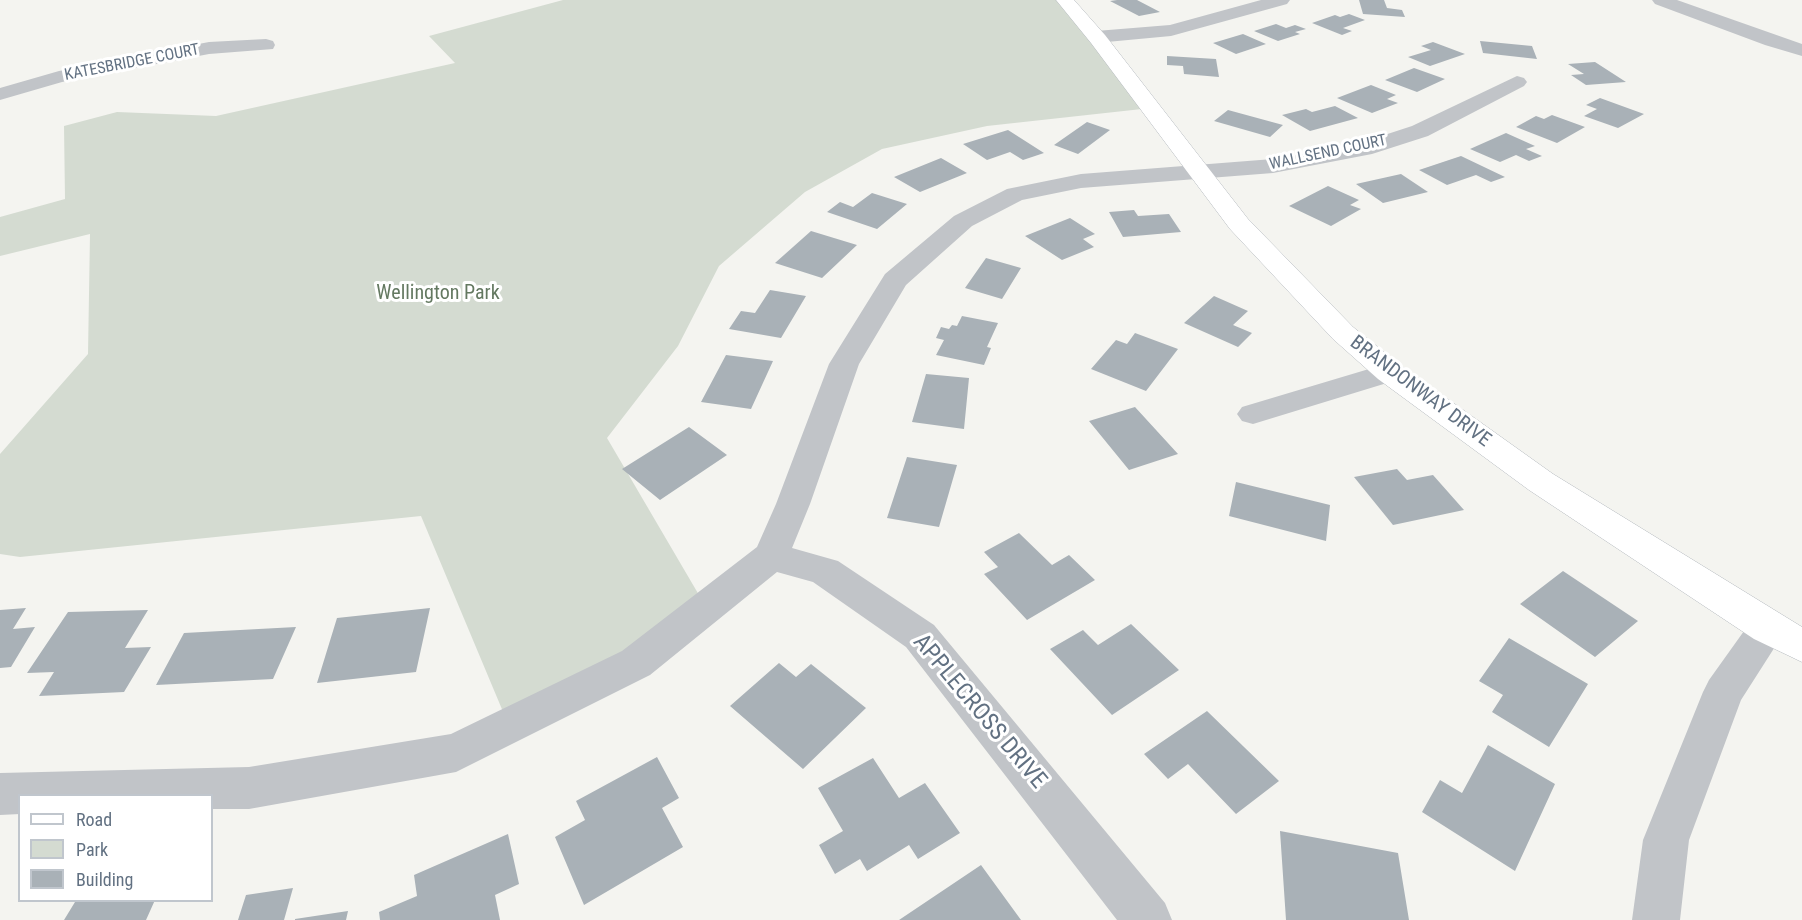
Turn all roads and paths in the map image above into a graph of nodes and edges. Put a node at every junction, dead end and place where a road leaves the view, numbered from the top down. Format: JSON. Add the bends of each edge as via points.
{"nodes":[{"id":1,"x":1065,"y":0,"type":"edge"},
{"id":2,"x":1281,"y":0,"type":"edge"},
{"id":3,"x":1661,"y":0,"type":"edge"},
{"id":4,"x":1096,"y":37,"type":"junction"},
{"id":5,"x":266,"y":45,"type":"dead end"},
{"id":6,"x":1802,"y":50,"type":"edge"},
{"id":7,"x":1516,"y":82,"type":"dead end"},
{"id":8,"x":0,"y":94,"type":"edge"},
{"id":9,"x":1200,"y":172,"type":"junction"},
{"id":10,"x":1389,"y":372,"type":"junction"},
{"id":11,"x":1253,"y":414,"type":"dead end"},
{"id":12,"x":771,"y":556,"type":"junction"},
{"id":13,"x":1785,"y":637,"type":"edge"},
{"id":14,"x":0,"y":794,"type":"edge"},
{"id":15,"x":1148,"y":920,"type":"edge"},
{"id":16,"x":1656,"y":920,"type":"edge"}],
"edges":[{"from":1,"to":4,"type":"street","name":"BRANDONWAY DRIVE"},
{"from":2,"to":4,"type":"street","via":[[1171,30]]},
{"from":3,"to":6,"type":"street"},
{"from":4,"to":9,"type":"street","name":"BRANDONWAY DRIVE"},
{"from":5,"to":8,"type":"street","name":"KATESBRIDGE COURT","via":[[210,48],[60,77]]},
{"from":7,"to":9,"type":"street","name":"WALLSEND COURT","via":[[1420,131],[1364,149],[1273,166]]},
{"from":9,"to":10,"type":"street","name":"BRANDONWAY DRIVE","via":[[1247,232],[1343,333]]},
{"from":9,"to":12,"type":"street","name":"WALLSEND COURT","via":[[1081,181],[1015,194],[963,221],[895,280],[844,364]]},
{"from":10,"to":11,"type":"street"},
{"from":10,"to":13,"type":"street","name":"BRANDONWAY DRIVE","via":[[1541,482]]},
{"from":12,"to":14,"type":"street","via":[[636,663],[456,753],[249,788]]},
{"from":12,"to":15,"type":"street","name":"APPLECROSS DRIVE","via":[[825,571],[920,636]]},
{"from":13,"to":16,"type":"street","via":[[1723,692],[1666,840]]}]}
